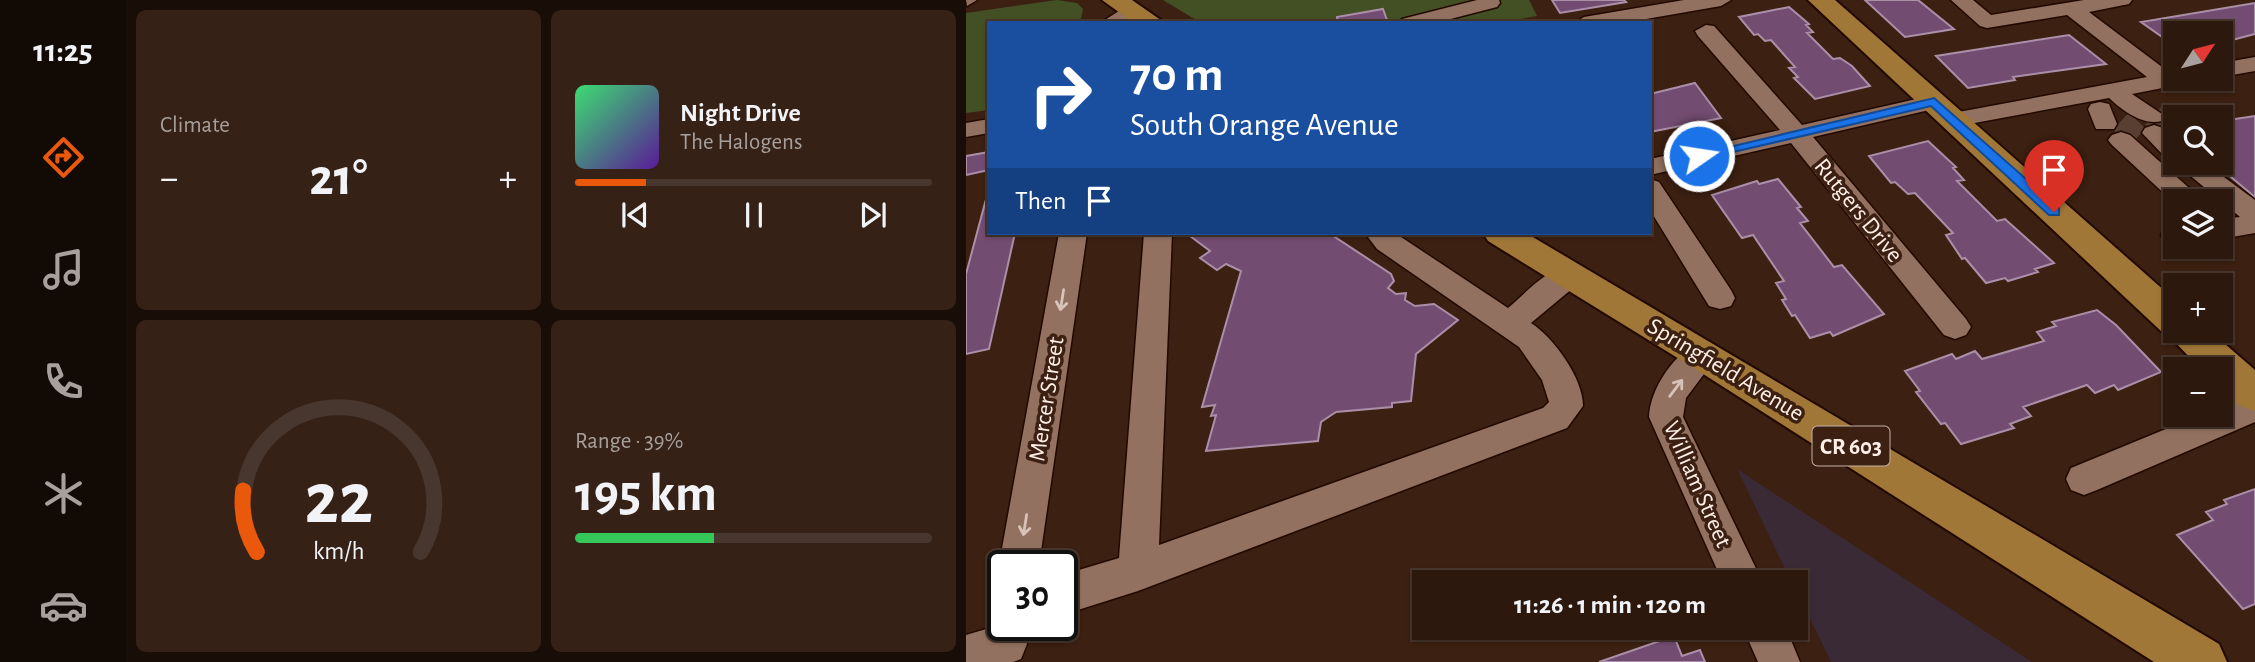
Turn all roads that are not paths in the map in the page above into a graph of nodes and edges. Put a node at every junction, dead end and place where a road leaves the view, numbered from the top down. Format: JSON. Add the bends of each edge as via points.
{"nodes":[{"id":1,"x":1489,"y":0,"type":"edge"},
{"id":2,"x":1721,"y":0,"type":"edge"},
{"id":3,"x":1820,"y":0,"type":"edge"},
{"id":4,"x":1961,"y":0,"type":"edge"},
{"id":5,"x":2122,"y":0,"type":"edge"},
{"id":6,"x":2078,"y":7,"type":"junction"},
{"id":7,"x":1417,"y":21,"type":"edge"},
{"id":8,"x":1596,"y":21,"type":"edge"},
{"id":9,"x":1706,"y":31,"type":"dead end"},
{"id":10,"x":2255,"y":64,"type":"edge"},
{"id":11,"x":2233,"y":68,"type":"edge"},
{"id":12,"x":2163,"y":71,"type":"edge"},
{"id":13,"x":2163,"y":88,"type":"edge"},
{"id":14,"x":1943,"y":111,"type":"junction"},
{"id":15,"x":2134,"y":122,"type":"edge"},
{"id":16,"x":987,"y":126,"type":"edge"},
{"id":17,"x":966,"y":130,"type":"edge"},
{"id":18,"x":1796,"y":133,"type":"junction"},
{"id":19,"x":1652,"y":167,"type":"edge"},
{"id":20,"x":2202,"y":175,"type":"edge"},
{"id":21,"x":2220,"y":175,"type":"edge"},
{"id":22,"x":2177,"y":189,"type":"edge"},
{"id":23,"x":2195,"y":189,"type":"edge"},
{"id":24,"x":1652,"y":191,"type":"edge"},
{"id":25,"x":2241,"y":221,"type":"edge"},
{"id":26,"x":1073,"y":235,"type":"edge"},
{"id":27,"x":1158,"y":235,"type":"edge"},
{"id":28,"x":1381,"y":235,"type":"edge"},
{"id":29,"x":1503,"y":235,"type":"edge"},
{"id":30,"x":1569,"y":275,"type":"junction"},
{"id":31,"x":1720,"y":298,"type":"dead end"},
{"id":32,"x":2163,"y":311,"type":"edge"},
{"id":33,"x":1510,"y":323,"type":"junction"},
{"id":34,"x":1955,"y":327,"type":"dead end"},
{"id":35,"x":2198,"y":343,"type":"edge"},
{"id":36,"x":1703,"y":354,"type":"junction"},
{"id":37,"x":2255,"y":394,"type":"edge"},
{"id":38,"x":2255,"y":407,"type":"edge"},
{"id":39,"x":2084,"y":479,"type":"dead end"},
{"id":40,"x":1021,"y":550,"type":"edge"},
{"id":41,"x":1737,"y":570,"type":"edge"},
{"id":42,"x":1138,"y":572,"type":"junction"},
{"id":43,"x":1078,"y":590,"type":"edge"},
{"id":44,"x":1769,"y":640,"type":"edge"},
{"id":45,"x":1006,"y":644,"type":"edge"},
{"id":46,"x":966,"y":656,"type":"edge"},
{"id":47,"x":1779,"y":662,"type":"edge"},
{"id":48,"x":2200,"y":662,"type":"edge"}],
"edges":[{"from":1,"to":7,"type":"street"},
{"from":2,"to":8,"type":"street"},
{"from":3,"to":14,"type":"main road"},
{"from":4,"to":6,"type":"street","via":[[1987,22]]},
{"from":5,"to":6,"type":"street"},
{"from":6,"to":12,"type":"street"},
{"from":9,"to":18,"type":"street","name":"Rutgers Drive"},
{"from":10,"to":11,"type":"street"},
{"from":13,"to":15,"type":"street"},
{"from":14,"to":15,"type":"street"},
{"from":14,"to":18,"type":"street"},
{"from":14,"to":32,"type":"main road"},
{"from":15,"to":22,"type":"street"},
{"from":15,"to":23,"type":"street"},
{"from":16,"to":17,"type":"street"},
{"from":18,"to":19,"type":"street"},
{"from":18,"to":34,"type":"street","name":"Rutgers Drive"},
{"from":20,"to":25,"type":"street"},
{"from":21,"to":25,"type":"street","via":[[2228,182]]},
{"from":24,"to":31,"type":"street"},
{"from":26,"to":40,"type":"street","name":"Mercer Street","one_way":true},
{"from":27,"to":42,"type":"street"},
{"from":28,"to":33,"type":"street"},
{"from":29,"to":30,"type":"main road","name":"Springfield Avenue","number":"CR 603"},
{"from":30,"to":33,"type":"street"},
{"from":30,"to":36,"type":"main road","name":"Springfield Avenue","number":"CR 603"},
{"from":33,"to":42,"type":"street","via":[[1530,338],[1549,363],[1566,400],[1565,409],[1555,418]]},
{"from":35,"to":37,"type":"main road"},
{"from":41,"to":36,"type":"street","name":"William Street","one_way":true,"via":[[1665,405]]},
{"from":36,"to":48,"type":"main road","name":"Springfield Avenue","number":"CR 603"},
{"from":38,"to":39,"type":"street"},
{"from":42,"to":43,"type":"street"},
{"from":44,"to":47,"type":"street"},
{"from":45,"to":46,"type":"street"}]}
